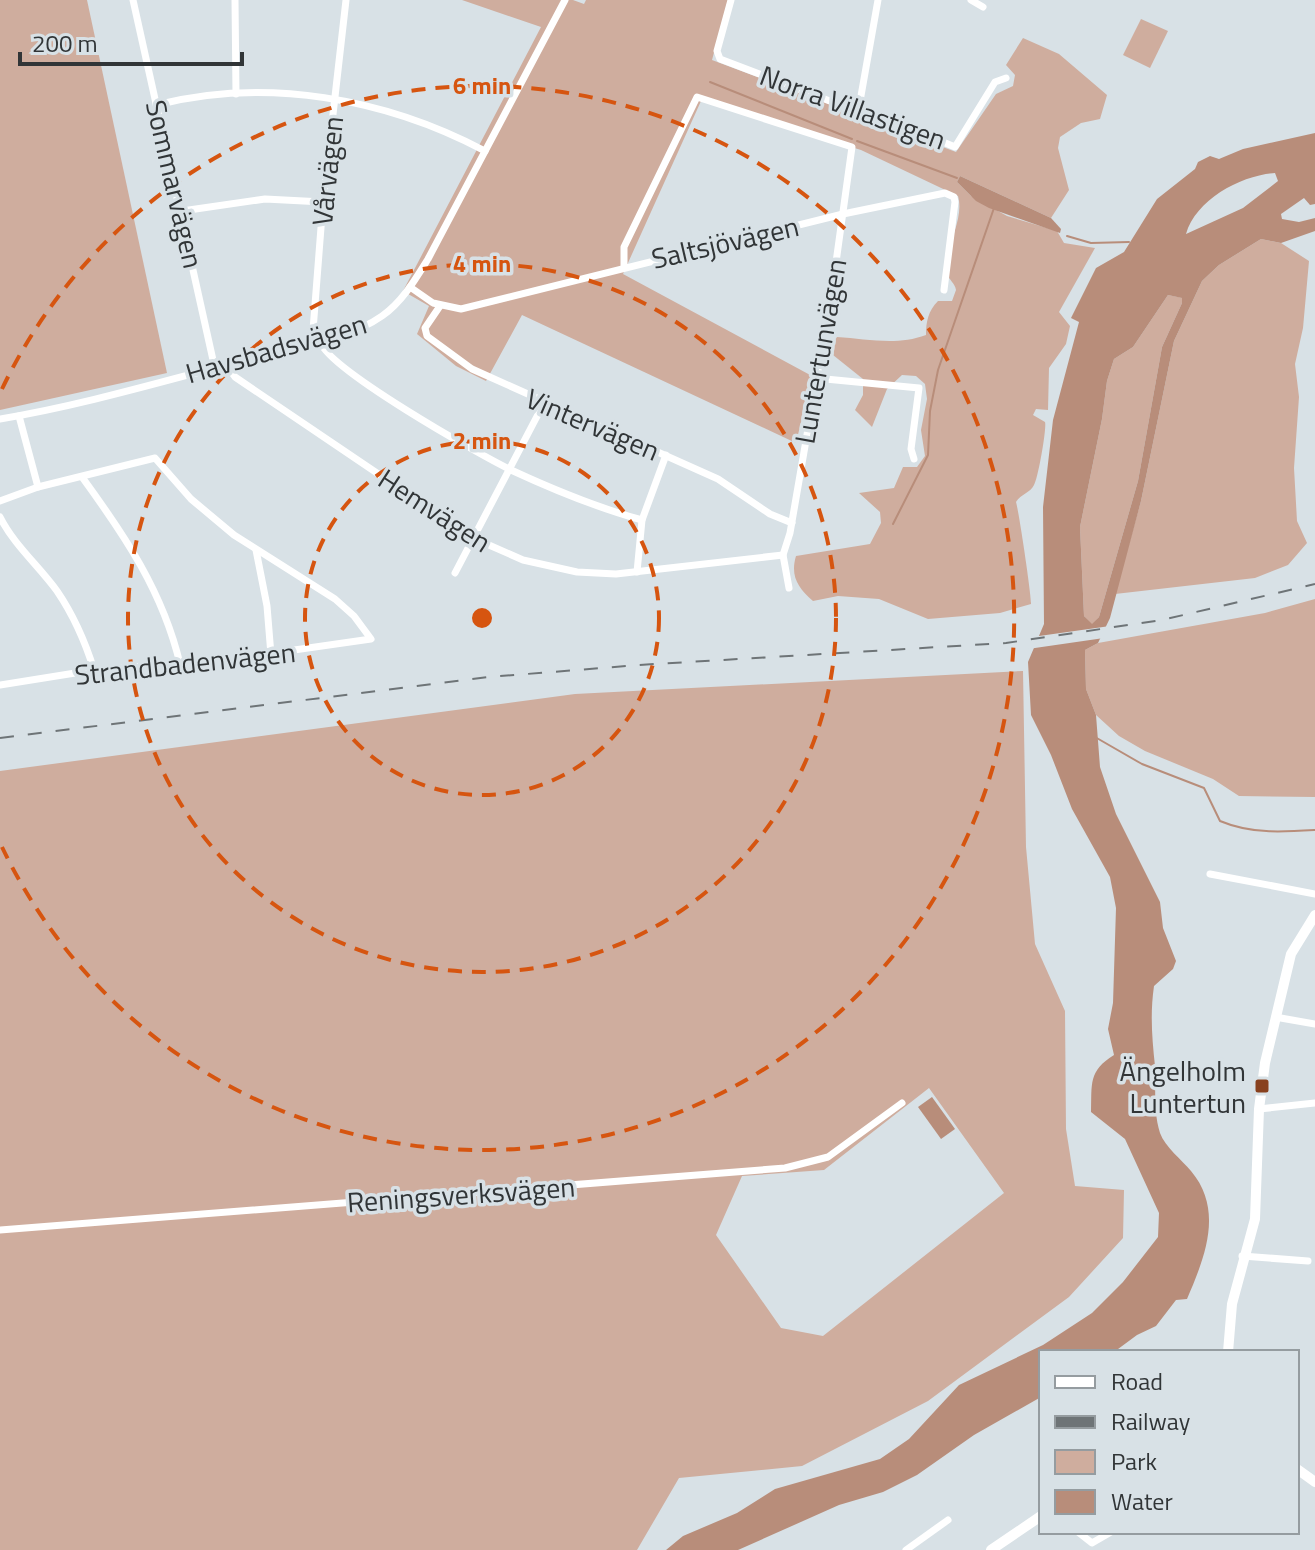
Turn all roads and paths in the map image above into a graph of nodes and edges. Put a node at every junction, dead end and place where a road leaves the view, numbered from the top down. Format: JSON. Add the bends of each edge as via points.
{"nodes":[{"id":1,"x":133,"y":0,"type":"edge"},
{"id":2,"x":235,"y":0,"type":"edge"},
{"id":3,"x":346,"y":0,"type":"edge"},
{"id":4,"x":565,"y":0,"type":"edge"},
{"id":5,"x":731,"y":0,"type":"edge"},
{"id":6,"x":878,"y":0,"type":"edge"},
{"id":7,"x":971,"y":0,"type":"edge"},
{"id":8,"x":983,"y":7,"type":"dead end"},
{"id":9,"x":1006,"y":78,"type":"dead end"},
{"id":10,"x":236,"y":94,"type":"junction"},
{"id":11,"x":335,"y":99,"type":"junction"},
{"id":12,"x":156,"y":105,"type":"junction"},
{"id":13,"x":859,"y":107,"type":"junction"},
{"id":14,"x":485,"y":151,"type":"junction"},
{"id":15,"x":323,"y":202,"type":"junction"},
{"id":16,"x":182,"y":211,"type":"junction"},
{"id":17,"x":843,"y":214,"type":"junction"},
{"id":18,"x":624,"y":266,"type":"junction"},
{"id":19,"x":410,"y":287,"type":"junction"},
{"id":20,"x":944,"y":290,"type":"dead end"},
{"id":21,"x":440,"y":306,"type":"junction"},
{"id":22,"x":316,"y":342,"type":"junction"},
{"id":23,"x":226,"y":365,"type":"junction"},
{"id":24,"x":215,"y":369,"type":"junction"},
{"id":25,"x":815,"y":378,"type":"junction"},
{"id":26,"x":544,"y":403,"type":"junction"},
{"id":27,"x":19,"y":416,"type":"junction"},
{"id":28,"x":0,"y":419,"type":"edge"},
{"id":29,"x":666,"y":455,"type":"junction"},
{"id":30,"x":914,"y":459,"type":"dead end"},
{"id":31,"x":510,"y":469,"type":"junction"},
{"id":32,"x":82,"y":477,"type":"junction"},
{"id":33,"x":38,"y":487,"type":"junction"},
{"id":34,"x":0,"y":501,"type":"edge"},
{"id":35,"x":0,"y":517,"type":"edge"},
{"id":36,"x":642,"y":520,"type":"junction"},
{"id":37,"x":792,"y":523,"type":"junction"},
{"id":38,"x":473,"y":538,"type":"junction"},
{"id":39,"x":256,"y":550,"type":"junction"},
{"id":40,"x":783,"y":555,"type":"junction"},
{"id":41,"x":637,"y":572,"type":"junction"},
{"id":42,"x":455,"y":573,"type":"dead end"},
{"id":43,"x":789,"y":588,"type":"dead end"},
{"id":44,"x":271,"y":655,"type":"junction"},
{"id":45,"x":180,"y":664,"type":"junction"},
{"id":46,"x":94,"y":670,"type":"junction"},
{"id":47,"x":0,"y":685,"type":"edge"},
{"id":48,"x":1210,"y":874,"type":"dead end"},
{"id":49,"x":1315,"y":894,"type":"edge"},
{"id":50,"x":1315,"y":915,"type":"edge"},
{"id":51,"x":1275,"y":1017,"type":"junction"},
{"id":52,"x":1315,"y":1024,"type":"edge"},
{"id":53,"x":902,"y":1103,"type":"dead end"},
{"id":54,"x":1315,"y":1103,"type":"edge"},
{"id":55,"x":1259,"y":1109,"type":"junction"},
{"id":56,"x":0,"y":1230,"type":"edge"},
{"id":57,"x":1244,"y":1256,"type":"junction"},
{"id":58,"x":1308,"y":1261,"type":"dead end"},
{"id":59,"x":1228,"y":1350,"type":"edge"},
{"id":60,"x":1039,"y":1517,"type":"edge"},
{"id":61,"x":948,"y":1520,"type":"dead end"},
{"id":62,"x":1081,"y":1534,"type":"edge"},
{"id":63,"x":1108,"y":1534,"type":"edge"},
{"id":64,"x":906,"y":1550,"type":"edge"},
{"id":65,"x":991,"y":1550,"type":"edge"}],
"edges":[{"from":1,"to":12,"type":"street","name":"Sommarvägen"},
{"from":2,"to":10,"type":"street"},
{"from":3,"to":11,"type":"street","name":"Vårvägen"},
{"from":4,"to":14,"type":"street","name":"Havsbadsvägen"},
{"from":5,"to":13,"type":"street","name":"Norra Villastigen","via":[[720,59],[848,108]]},
{"from":6,"to":13,"type":"street"},
{"from":7,"to":8,"type":"street"},
{"from":9,"to":13,"type":"street","name":"Norra Villastigen","via":[[995,82],[955,147]]},
{"from":10,"to":11,"type":"street"},
{"from":10,"to":12,"type":"street","via":[[192,96]]},
{"from":11,"to":14,"type":"street","via":[[423,122]]},
{"from":11,"to":15,"type":"street","name":"Vårvägen"},
{"from":12,"to":16,"type":"street","name":"Sommarvägen"},
{"from":14,"to":19,"type":"street","name":"Havsbadsvägen"},
{"from":15,"to":16,"type":"street","via":[[265,199]]},
{"from":15,"to":22,"type":"street","name":"Vårvägen"},
{"from":16,"to":24,"type":"street","name":"Sommarvägen"},
{"from":17,"to":18,"type":"street","name":"Saltsjövägen"},
{"from":17,"to":18,"type":"street","name":"Luntertunvägen","via":[[852,147],[697,97],[624,247]]},
{"from":17,"to":20,"type":"street","name":"Saltsjövägen","via":[[941,193],[954,197]]},
{"from":17,"to":25,"type":"street","name":"Luntertunvägen"},
{"from":18,"to":21,"type":"street","name":"Saltsjövägen","via":[[461,309]]},
{"from":19,"to":21,"type":"street"},
{"from":19,"to":22,"type":"street","name":"Havsbadsvägen","via":[[375,320]]},
{"from":21,"to":26,"type":"street","name":"Vintervägen","via":[[425,328],[434,344],[472,369]]},
{"from":22,"to":23,"type":"street","name":"Havsbadsvägen"},
{"from":22,"to":31,"type":"street","via":[[381,394]]},
{"from":23,"to":24,"type":"street","name":"Havsbadsvägen"},
{"from":23,"to":38,"type":"street","name":"Hemvägen","via":[[235,377]]},
{"from":24,"to":27,"type":"street","name":"Havsbadsvägen"},
{"from":25,"to":30,"type":"street","via":[[919,388]]},
{"from":25,"to":37,"type":"street","name":"Luntertunvägen"},
{"from":26,"to":29,"type":"street","name":"Vintervägen"},
{"from":26,"to":31,"type":"street"},
{"from":27,"to":28,"type":"street","name":"Havsbadsvägen"},
{"from":27,"to":33,"type":"street"},
{"from":29,"to":36,"type":"street"},
{"from":29,"to":37,"type":"street","name":"Vintervägen"},
{"from":31,"to":36,"type":"street"},
{"from":31,"to":38,"type":"street"},
{"from":32,"to":33,"type":"street"},
{"from":32,"to":39,"type":"street","via":[[155,458],[191,499]]},
{"from":32,"to":45,"type":"street","via":[[160,598]]},
{"from":33,"to":34,"type":"street"},
{"from":35,"to":46,"type":"street","via":[[57,591],[81,632]]},
{"from":36,"to":41,"type":"street"},
{"from":37,"to":40,"type":"street","name":"Luntertunvägen"},
{"from":38,"to":41,"type":"street","name":"Hemvägen","via":[[540,565],[598,574]]},
{"from":38,"to":42,"type":"street"},
{"from":39,"to":44,"type":"street"},
{"from":39,"to":44,"type":"street","name":"Strandbadenvägen","via":[[335,599],[371,639]]},
{"from":40,"to":41,"type":"street","name":"Hemvägen"},
{"from":40,"to":43,"type":"street"},
{"from":44,"to":45,"type":"street","name":"Strandbadenvägen"},
{"from":45,"to":46,"type":"street","name":"Strandbadenvägen"},
{"from":46,"to":47,"type":"street","name":"Strandbadenvägen"},
{"from":48,"to":49,"type":"street"},
{"from":50,"to":51,"type":"street","via":[[1291,954]]},
{"from":51,"to":52,"type":"street"},
{"from":51,"to":55,"type":"street"},
{"from":53,"to":56,"type":"street","name":"Reningsverksvägen","via":[[828,1157],[785,1168]]},
{"from":54,"to":55,"type":"street"},
{"from":55,"to":57,"type":"street","via":[[1255,1219]]},
{"from":57,"to":58,"type":"street"},
{"from":57,"to":59,"type":"street"},
{"from":60,"to":65,"type":"street"},
{"from":61,"to":64,"type":"street"},
{"from":62,"to":63,"type":"street","via":[[1092,1543]]}]}
